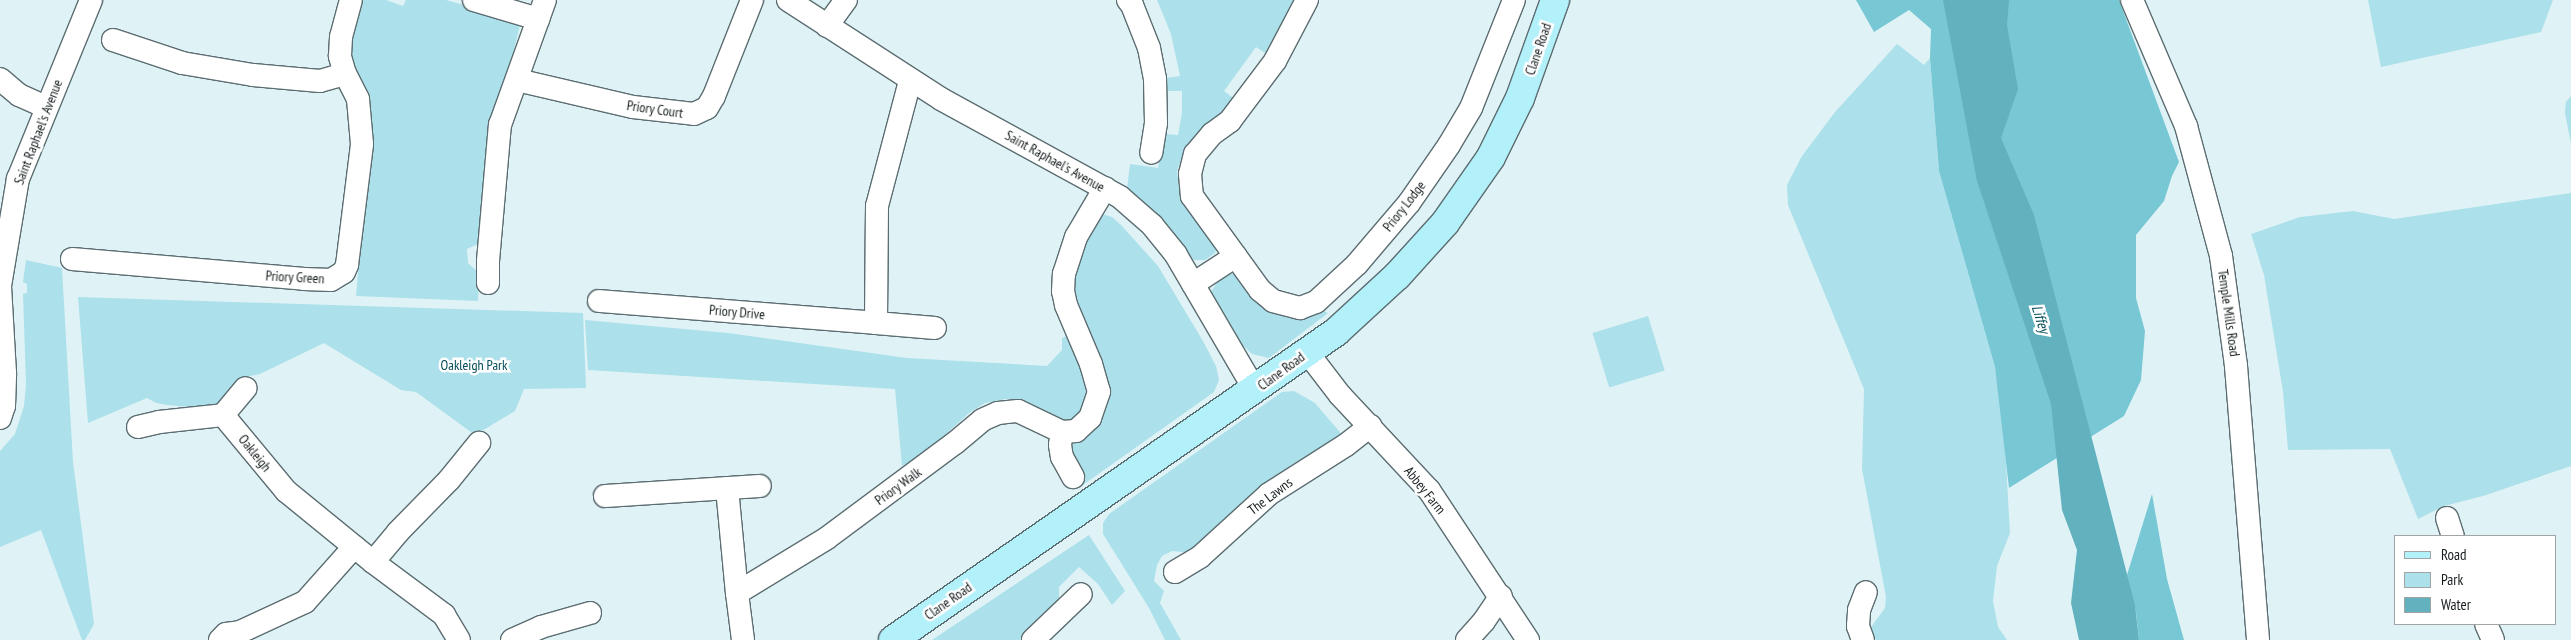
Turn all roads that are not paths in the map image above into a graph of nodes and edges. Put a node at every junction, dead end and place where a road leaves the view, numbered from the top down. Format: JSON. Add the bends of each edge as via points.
{"nodes":[{"id":1,"x":91,"y":0,"type":"edge"},
{"id":2,"x":351,"y":0,"type":"edge"},
{"id":3,"x":474,"y":0,"type":"edge"},
{"id":4,"x":752,"y":0,"type":"edge"},
{"id":5,"x":788,"y":0,"type":"edge"},
{"id":6,"x":846,"y":0,"type":"edge"},
{"id":7,"x":1128,"y":0,"type":"edge"},
{"id":8,"x":1306,"y":0,"type":"edge"},
{"id":9,"x":1514,"y":0,"type":"edge"},
{"id":10,"x":1555,"y":0,"type":"edge"},
{"id":11,"x":2132,"y":0,"type":"edge"},
{"id":12,"x":541,"y":10,"type":"edge"},
{"id":13,"x":827,"y":26,"type":"junction"},
{"id":14,"x":113,"y":40,"type":"dead end"},
{"id":15,"x":345,"y":74,"type":"junction"},
{"id":16,"x":0,"y":80,"type":"edge"},
{"id":17,"x":517,"y":80,"type":"junction"},
{"id":18,"x":910,"y":80,"type":"junction"},
{"id":19,"x":46,"y":107,"type":"junction"},
{"id":20,"x":1151,"y":153,"type":"dead end"},
{"id":21,"x":1105,"y":188,"type":"junction"},
{"id":22,"x":1236,"y":256,"type":"junction"},
{"id":23,"x":72,"y":259,"type":"dead end"},
{"id":24,"x":488,"y":283,"type":"dead end"},
{"id":25,"x":1193,"y":284,"type":"junction"},
{"id":26,"x":0,"y":286,"type":"edge"},
{"id":27,"x":599,"y":301,"type":"dead end"},
{"id":28,"x":876,"y":323,"type":"junction"},
{"id":29,"x":935,"y":328,"type":"dead end"},
{"id":30,"x":1307,"y":352,"type":"junction"},
{"id":31,"x":246,"y":388,"type":"dead end"},
{"id":32,"x":1255,"y":390,"type":"junction"},
{"id":33,"x":223,"y":415,"type":"junction"},
{"id":34,"x":0,"y":418,"type":"edge"},
{"id":35,"x":1370,"y":426,"type":"junction"},
{"id":36,"x":138,"y":427,"type":"dead end"},
{"id":37,"x":1062,"y":432,"type":"junction"},
{"id":38,"x":479,"y":443,"type":"dead end"},
{"id":39,"x":1073,"y":477,"type":"dead end"},
{"id":40,"x":760,"y":486,"type":"dead end"},
{"id":41,"x":727,"y":488,"type":"junction"},
{"id":42,"x":606,"y":496,"type":"dead end"},
{"id":43,"x":354,"y":547,"type":"junction"},
{"id":44,"x":373,"y":562,"type":"junction"},
{"id":45,"x":1175,"y":572,"type":"dead end"},
{"id":46,"x":1866,"y":592,"type":"dead end"},
{"id":47,"x":738,"y":593,"type":"junction"},
{"id":48,"x":1081,"y":594,"type":"dead end"},
{"id":49,"x":1501,"y":596,"type":"junction"},
{"id":50,"x":590,"y":613,"type":"dead end"},
{"id":51,"x":2486,"y":625,"type":"edge"},
{"id":52,"x":220,"y":640,"type":"edge"},
{"id":53,"x":459,"y":640,"type":"edge"},
{"id":54,"x":512,"y":640,"type":"edge"},
{"id":55,"x":743,"y":640,"type":"edge"},
{"id":56,"x":893,"y":640,"type":"edge"},
{"id":57,"x":1033,"y":640,"type":"edge"},
{"id":58,"x":1467,"y":640,"type":"edge"},
{"id":59,"x":1528,"y":640,"type":"edge"},
{"id":60,"x":1863,"y":640,"type":"edge"},
{"id":61,"x":2258,"y":640,"type":"edge"},
{"id":62,"x":2493,"y":640,"type":"edge"}],
"edges":[{"from":1,"to":19,"type":"street","name":"Saint Raphael's Avenue"},
{"from":2,"to":15,"type":"street","name":"Priory Green","via":[[341,37],[340,56]]},
{"from":3,"to":12,"type":"street"},
{"from":4,"to":17,"type":"street","name":"Priory Court","via":[[714,96],[707,108],[694,114],[633,107]]},
{"from":5,"to":13,"type":"street","name":"Saint Raphael's Avenue"},
{"from":6,"to":13,"type":"street"},
{"from":7,"to":20,"type":"street","via":[[1149,48],[1155,79],[1156,123]]},
{"from":8,"to":22,"type":"street","name":"Priory Lodge","via":[[1275,61],[1230,121],[1212,134],[1195,154],[1190,174],[1192,196]]},
{"from":9,"to":22,"type":"street","name":"Priory Lodge","via":[[1462,126],[1409,203],[1333,288],[1316,302],[1300,308],[1273,302],[1260,290]]},
{"from":10,"to":30,"type":"main road","name":"Clane Road","via":[[1520,98],[1495,149],[1466,195],[1397,276],[1354,317]]},
{"from":11,"to":61,"type":"street","name":"Temple Mills Road","via":[[2186,126],[2221,256],[2238,385]]},
{"from":12,"to":17,"type":"street"},
{"from":13,"to":18,"type":"street","name":"Saint Raphael's Avenue"},
{"from":14,"to":15,"type":"street","via":[[182,63],[253,75],[320,81]]},
{"from":15,"to":23,"type":"street","name":"Priory Green","via":[[358,99],[362,144],[347,265],[338,277],[330,280],[304,279]]},
{"from":16,"to":19,"type":"street","via":[[19,95]]},
{"from":17,"to":24,"type":"street","via":[[500,125]]},
{"from":18,"to":21,"type":"street","name":"Saint Raphael's Avenue"},
{"from":18,"to":28,"type":"street","via":[[877,206]]},
{"from":19,"to":26,"type":"street","name":"Saint Raphael's Avenue","via":[[18,179]]},
{"from":21,"to":25,"type":"street","name":"Saint Raphael's Avenue","via":[[1152,226],[1176,254]]},
{"from":21,"to":37,"type":"street","via":[[1073,242],[1063,291],[1099,392],[1090,418],[1076,431]]},
{"from":22,"to":25,"type":"street"},
{"from":25,"to":32,"type":"street","name":"Saint Raphael's Avenue"},
{"from":26,"to":34,"type":"street","name":"Saint Raphael's Avenue","via":[[5,373],[4,406]]},
{"from":27,"to":28,"type":"street","name":"Priory Drive"},
{"from":28,"to":29,"type":"street","name":"Priory Drive"},
{"from":30,"to":32,"type":"main road","name":"Clane Road"},
{"from":30,"to":35,"type":"street","name":"Abbey Farm","via":[[1340,395]]},
{"from":31,"to":33,"type":"street"},
{"from":32,"to":56,"type":"main road","name":"Clane Road"},
{"from":33,"to":36,"type":"street"},
{"from":33,"to":43,"type":"street","name":"Oakleigh","via":[[286,491]]},
{"from":35,"to":45,"type":"street","name":"The Lawns","via":[[1269,494],[1200,557]]},
{"from":35,"to":49,"type":"street","name":"Abbey Farm","via":[[1429,490]]},
{"from":37,"to":39,"type":"street","via":[[1062,457]]},
{"from":37,"to":47,"type":"street","name":"Priory Walk","via":[[1018,412],[998,413],[982,420],[956,443],[827,538]]},
{"from":38,"to":44,"type":"street"},
{"from":40,"to":41,"type":"street"},
{"from":41,"to":42,"type":"street"},
{"from":41,"to":47,"type":"street"},
{"from":43,"to":44,"type":"street","name":"Oakleigh"},
{"from":43,"to":52,"type":"street","via":[[305,602],[240,632],[226,634]]},
{"from":44,"to":53,"type":"street","name":"Oakleigh","via":[[444,615]]},
{"from":46,"to":60,"type":"street","via":[[1859,610],[1858,626]]},
{"from":47,"to":55,"type":"street"},
{"from":48,"to":57,"type":"street"},
{"from":49,"to":58,"type":"street"},
{"from":49,"to":59,"type":"street","name":"Abbey Farm"},
{"from":50,"to":54,"type":"street","via":[[541,627]]},
{"from":51,"to":62,"type":"street"}]}
